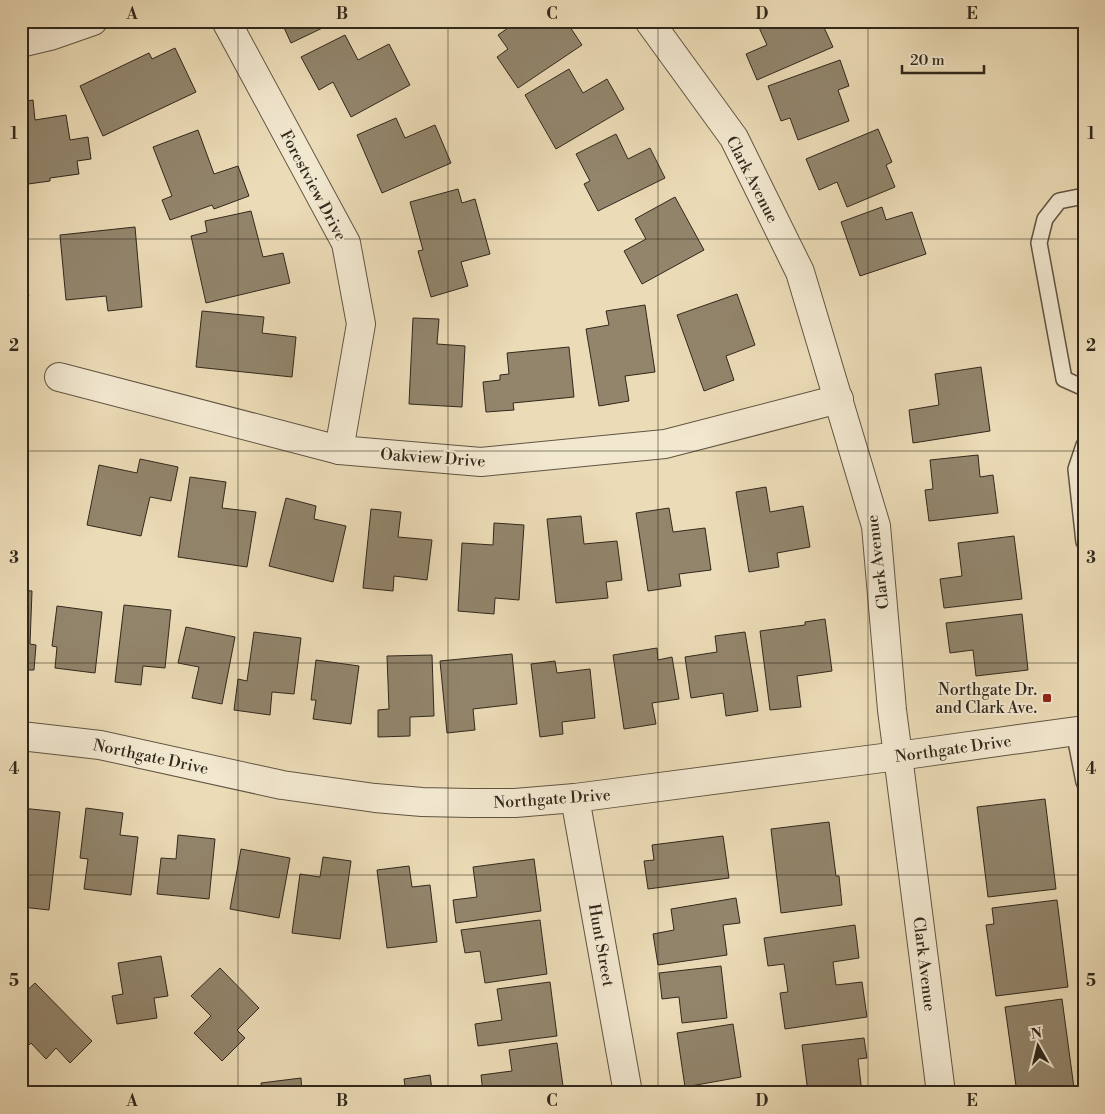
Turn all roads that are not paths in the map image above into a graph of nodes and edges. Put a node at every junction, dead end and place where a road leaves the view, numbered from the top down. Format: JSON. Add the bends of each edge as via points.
{"nodes":[{"id":1,"x":93,"y":21,"type":"edge"},
{"id":2,"x":226,"y":21,"type":"edge"},
{"id":3,"x":649,"y":21,"type":"edge"},
{"id":4,"x":21,"y":43,"type":"edge"},
{"id":5,"x":1084,"y":196,"type":"edge"},
{"id":6,"x":59,"y":377,"type":"dead end"},
{"id":7,"x":1084,"y":388,"type":"edge"},
{"id":8,"x":839,"y":399,"type":"junction"},
{"id":9,"x":1084,"y":445,"type":"edge"},
{"id":10,"x":339,"y":450,"type":"junction"},
{"id":11,"x":1084,"y":542,"type":"edge"},
{"id":12,"x":1079,"y":731,"type":"edge"},
{"id":13,"x":21,"y":736,"type":"edge"},
{"id":14,"x":898,"y":756,"type":"junction"},
{"id":15,"x":1084,"y":782,"type":"edge"},
{"id":16,"x":575,"y":798,"type":"junction"},
{"id":17,"x":628,"y":1093,"type":"edge"},
{"id":18,"x":941,"y":1093,"type":"edge"}],
"edges":[{"from":1,"to":4,"type":"street"},
{"from":2,"to":10,"type":"street","name":"Forestview Drive","via":[[346,243],[362,324]]},
{"from":3,"to":8,"type":"street","name":"Clark Avenue","via":[[734,138],[800,272]]},
{"from":5,"to":7,"type":"lane","via":[[1059,202],[1045,219],[1039,243],[1064,379]]},
{"from":6,"to":10,"type":"street","name":"Oakview Drive"},
{"from":8,"to":10,"type":"street","name":"Oakview Drive","via":[[665,444],[481,462]]},
{"from":8,"to":14,"type":"street","name":"Clark Avenue","via":[[876,526]]},
{"from":9,"to":11,"type":"lane","via":[[1076,469]]},
{"from":12,"to":14,"type":"street","name":"Northgate Drive"},
{"from":12,"to":15,"type":"lane"},
{"from":13,"to":16,"type":"street","name":"Northgate Drive","via":[[100,744],[282,785],[376,798],[470,803]]},
{"from":14,"to":16,"type":"street","name":"Northgate Drive"},
{"from":14,"to":18,"type":"street","name":"Clark Avenue"},
{"from":16,"to":17,"type":"street","name":"Hunt Street"}]}
